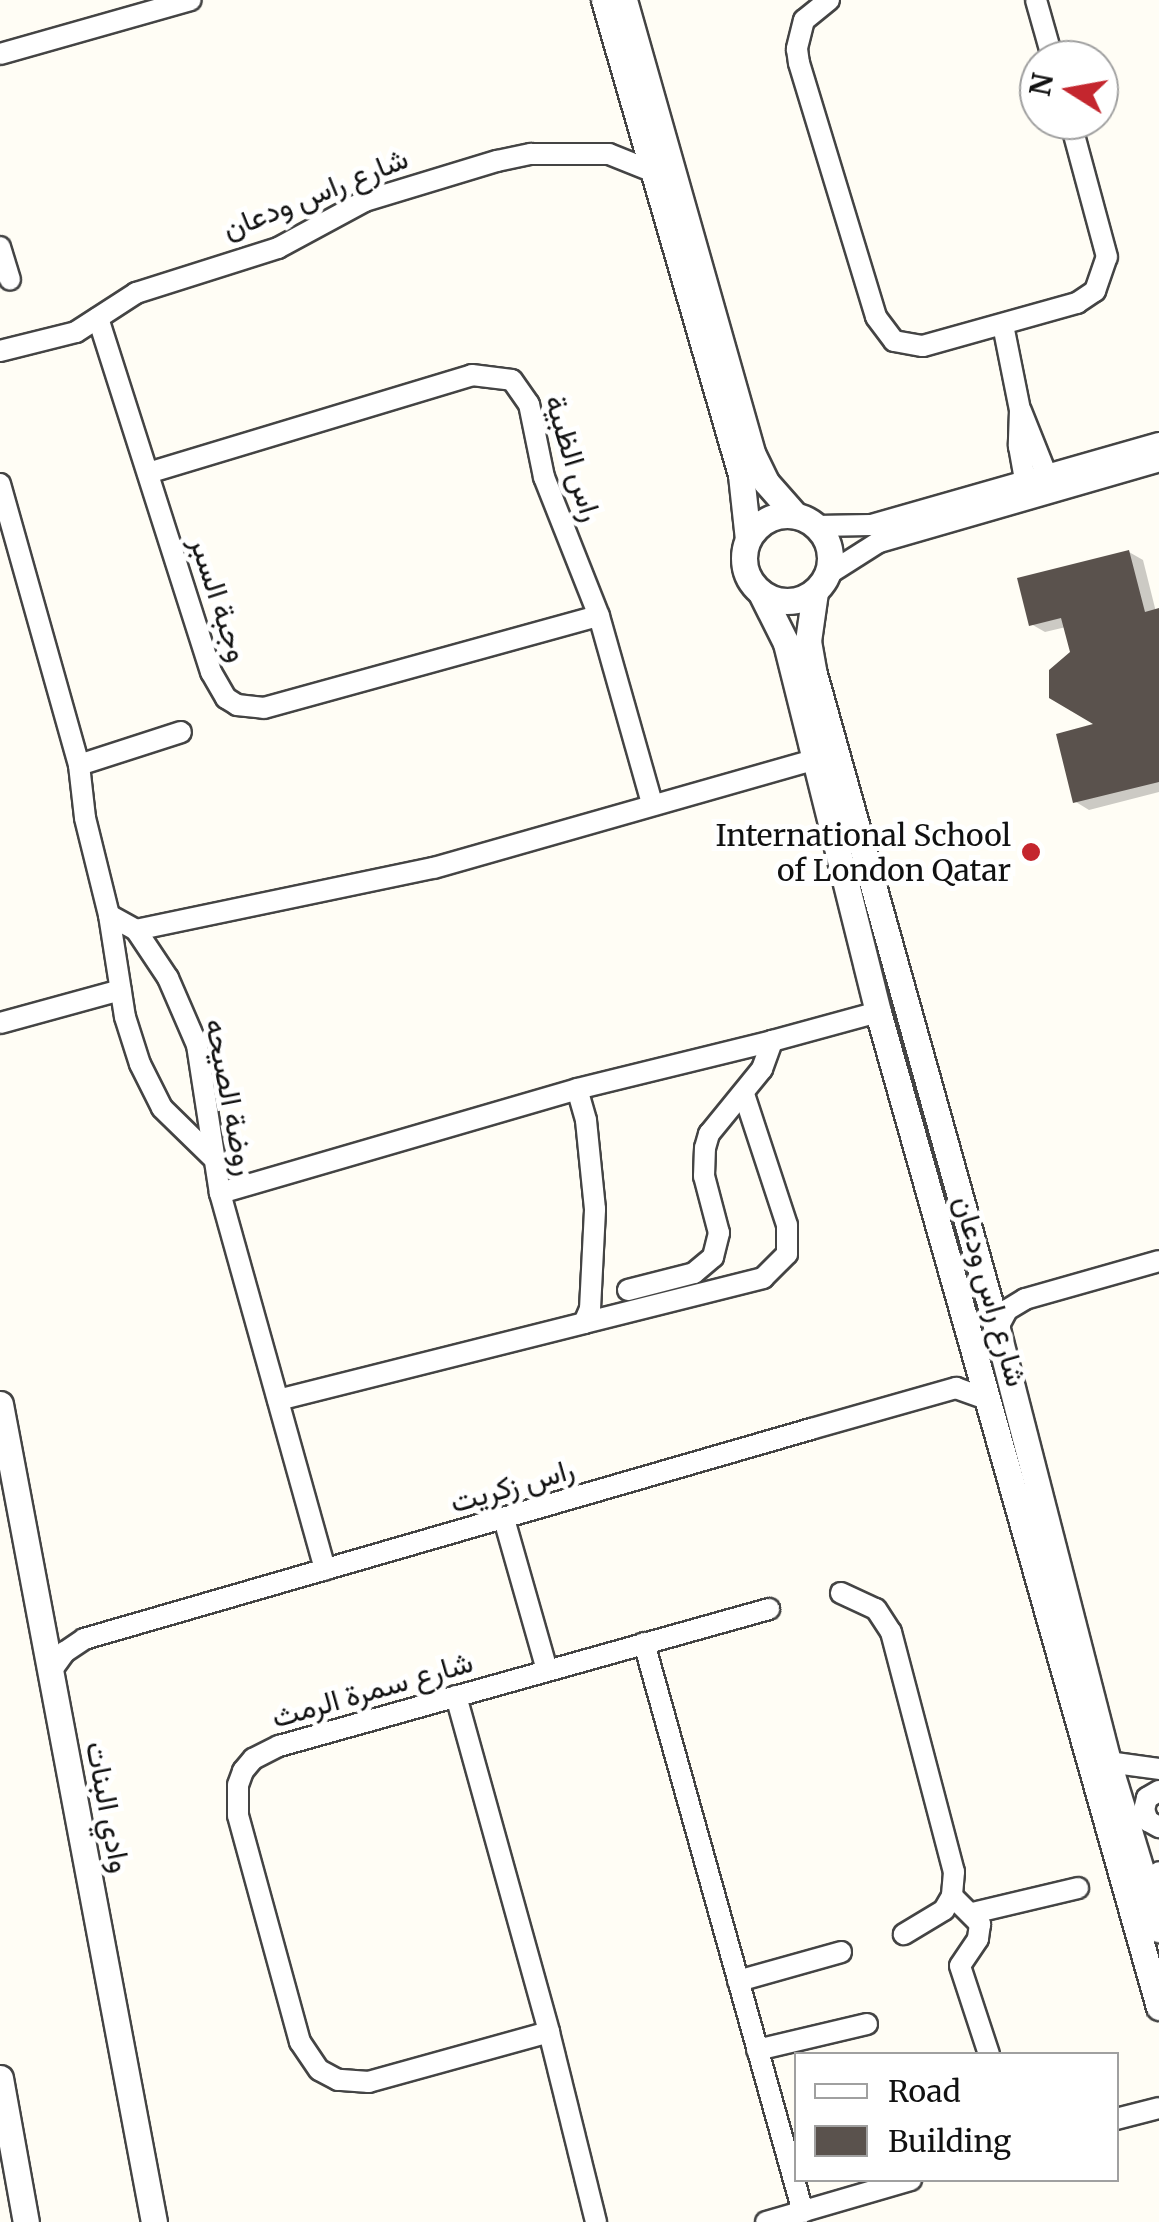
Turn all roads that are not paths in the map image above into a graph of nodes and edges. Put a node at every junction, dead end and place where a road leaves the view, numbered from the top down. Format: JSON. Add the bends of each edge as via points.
{"nodes":[{"id":1,"x":191,"y":0,"type":"edge"},
{"id":2,"x":604,"y":0,"type":"edge"},
{"id":3,"x":624,"y":0,"type":"edge"},
{"id":4,"x":829,"y":0,"type":"edge"},
{"id":5,"x":1036,"y":0,"type":"edge"},
{"id":6,"x":1047,"y":40,"type":"edge"},
{"id":7,"x":0,"y":53,"type":"edge"},
{"id":8,"x":638,"y":120,"type":"junction"},
{"id":9,"x":1076,"y":140,"type":"edge"},
{"id":10,"x":609,"y":154,"type":"junction"},
{"id":11,"x":649,"y":170,"type":"junction"},
{"id":12,"x":0,"y":247,"type":"edge"},
{"id":13,"x":10,"y":280,"type":"dead end"},
{"id":14,"x":98,"y":318,"type":"junction"},
{"id":15,"x":1002,"y":326,"type":"junction"},
{"id":16,"x":0,"y":350,"type":"edge"},
{"id":17,"x":1020,"y":410,"type":"junction"},
{"id":18,"x":1159,"y":443,"type":"edge"},
{"id":19,"x":1159,"y":461,"type":"edge"},
{"id":20,"x":148,"y":473,"type":"junction"},
{"id":21,"x":1050,"y":482,"type":"junction"},
{"id":22,"x":0,"y":484,"type":"edge"},
{"id":23,"x":1027,"y":488,"type":"junction"},
{"id":24,"x":806,"y":521,"type":"junction"},
{"id":25,"x":748,"y":539,"type":"junction"},
{"id":26,"x":821,"y":583,"type":"junction"},
{"id":27,"x":761,"y":593,"type":"junction"},
{"id":28,"x":598,"y":616,"type":"junction"},
{"id":29,"x":181,"y":732,"type":"dead end"},
{"id":30,"x":816,"y":759,"type":"junction"},
{"id":31,"x":79,"y":765,"type":"junction"},
{"id":32,"x":652,"y":803,"type":"junction"},
{"id":33,"x":109,"y":915,"type":"junction"},
{"id":34,"x":136,"y":930,"type":"junction"},
{"id":35,"x":120,"y":990,"type":"junction"},
{"id":36,"x":878,"y":1012,"type":"junction"},
{"id":37,"x":0,"y":1023,"type":"edge"},
{"id":38,"x":772,"y":1041,"type":"junction"},
{"id":39,"x":577,"y":1089,"type":"junction"},
{"id":40,"x":744,"y":1094,"type":"junction"},
{"id":41,"x":212,"y":1157,"type":"junction"},
{"id":42,"x":220,"y":1193,"type":"junction"},
{"id":43,"x":1159,"y":1261,"type":"edge"},
{"id":44,"x":986,"y":1288,"type":"junction"},
{"id":45,"x":628,"y":1290,"type":"dead end"},
{"id":46,"x":1025,"y":1299,"type":"junction"},
{"id":47,"x":584,"y":1323,"type":"junction"},
{"id":48,"x":997,"y":1330,"type":"junction"},
{"id":49,"x":977,"y":1356,"type":"junction"},
{"id":50,"x":956,"y":1388,"type":"junction"},
{"id":51,"x":278,"y":1400,"type":"junction"},
{"id":52,"x":989,"y":1400,"type":"junction"},
{"id":53,"x":0,"y":1404,"type":"edge"},
{"id":54,"x":504,"y":1519,"type":"junction"},
{"id":55,"x":325,"y":1570,"type":"junction"},
{"id":56,"x":840,"y":1593,"type":"dead end"},
{"id":57,"x":770,"y":1609,"type":"dead end"},
{"id":58,"x":41,"y":1622,"type":"junction"},
{"id":59,"x":84,"y":1639,"type":"junction"},
{"id":60,"x":644,"y":1644,"type":"junction"},
{"id":61,"x":547,"y":1670,"type":"junction"},
{"id":62,"x":50,"y":1671,"type":"junction"},
{"id":63,"x":456,"y":1696,"type":"junction"},
{"id":64,"x":1108,"y":1762,"type":"junction"},
{"id":65,"x":1159,"y":1769,"type":"edge"},
{"id":66,"x":1159,"y":1791,"type":"edge"},
{"id":67,"x":1159,"y":1827,"type":"edge"},
{"id":68,"x":1159,"y":1872,"type":"edge"},
{"id":69,"x":1078,"y":1888,"type":"dead end"},
{"id":70,"x":952,"y":1896,"type":"junction"},
{"id":71,"x":974,"y":1913,"type":"junction"},
{"id":72,"x":1158,"y":1925,"type":"edge"},
{"id":73,"x":904,"y":1934,"type":"dead end"},
{"id":74,"x":841,"y":1952,"type":"dead end"},
{"id":75,"x":738,"y":1981,"type":"junction"},
{"id":76,"x":1159,"y":2007,"type":"edge"},
{"id":77,"x":867,"y":2024,"type":"dead end"},
{"id":78,"x":549,"y":2032,"type":"junction"},
{"id":79,"x":756,"y":2050,"type":"junction"},
{"id":80,"x":989,"y":2052,"type":"edge"},
{"id":81,"x":0,"y":2078,"type":"edge"},
{"id":82,"x":1159,"y":2108,"type":"edge"},
{"id":83,"x":1119,"y":2119,"type":"edge"},
{"id":84,"x":794,"y":2181,"type":"edge"},
{"id":85,"x":794,"y":2182,"type":"edge"},
{"id":86,"x":903,"y":2182,"type":"edge"},
{"id":87,"x":803,"y":2212,"type":"junction"},
{"id":88,"x":26,"y":2222,"type":"edge"},
{"id":89,"x":154,"y":2222,"type":"edge"},
{"id":90,"x":596,"y":2222,"type":"edge"},
{"id":91,"x":766,"y":2222,"type":"edge"}],
"edges":[{"from":1,"to":7,"type":"street"},
{"from":2,"to":8,"type":"street"},
{"from":3,"to":24,"type":"street","via":[[753,455],[766,482]]},
{"from":4,"to":15,"type":"street","via":[[804,20],[797,49],[880,326],[894,341],[914,347]]},
{"from":5,"to":6,"type":"street"},
{"from":8,"to":10,"type":"street"},
{"from":8,"to":11,"type":"street"},
{"from":9,"to":15,"type":"street","via":[[1104,243],[1104,275],[1077,304]]},
{"from":10,"to":11,"type":"street","name":"شارع راس ودعان"},
{"from":10,"to":14,"type":"street","name":"شارع راس ودعان","via":[[521,155],[386,194],[278,248],[136,292]]},
{"from":11,"to":25,"type":"street","via":[[741,475]]},
{"from":12,"to":13,"type":"street"},
{"from":14,"to":16,"type":"street","name":"شارع راس ودعان","via":[[76,332]]},
{"from":14,"to":20,"type":"street","name":"وجبة السبر"},
{"from":15,"to":17,"type":"street"},
{"from":17,"to":21,"type":"street"},
{"from":17,"to":23,"type":"street"},
{"from":18,"to":21,"type":"street"},
{"from":19,"to":21,"type":"street"},
{"from":20,"to":28,"type":"street","name":"وجبة السبر","via":[[211,672],[226,698],[238,704],[264,708]]},
{"from":20,"to":28,"type":"street","name":"راس الظبية","via":[[472,376],[501,377],[520,386],[530,404],[552,504]]},
{"from":21,"to":23,"type":"street"},
{"from":22,"to":31,"type":"street"},
{"from":23,"to":24,"type":"street","via":[[871,525]]},
{"from":23,"to":26,"type":"street","via":[[879,542]]},
{"from":24,"to":25,"type":"street","via":[[768,519]]},
{"from":24,"to":26,"type":"street","via":[[830,554]]},
{"from":25,"to":27,"type":"street","via":[[747,574]]},
{"from":26,"to":27,"type":"street","via":[[788,602]]},
{"from":26,"to":44,"type":"street","name":"شارع راس ودعان","via":[[808,624],[810,658]]},
{"from":27,"to":30,"type":"street","name":"شارع راس ودعان","via":[[786,643]]},
{"from":28,"to":32,"type":"street","name":"راس الظبية"},
{"from":29,"to":31,"type":"street"},
{"from":30,"to":32,"type":"street"},
{"from":30,"to":36,"type":"street","name":"شارع راس ودعان"},
{"from":31,"to":33,"type":"street"},
{"from":32,"to":34,"type":"street","via":[[434,868]]},
{"from":33,"to":34,"type":"street","name":"روضة الصيحه"},
{"from":33,"to":35,"type":"street"},
{"from":34,"to":41,"type":"street","name":"روضة الصيحه","via":[[168,978],[197,1046]]},
{"from":35,"to":37,"type":"street"},
{"from":35,"to":41,"type":"street","via":[[140,1064],[162,1108]]},
{"from":36,"to":38,"type":"street"},
{"from":36,"to":49,"type":"street","name":"شارع راس ودعان"},
{"from":38,"to":39,"type":"street"},
{"from":38,"to":40,"type":"street"},
{"from":39,"to":42,"type":"street"},
{"from":39,"to":47,"type":"street","via":[[595,1209]]},
{"from":40,"to":45,"type":"street","via":[[704,1148],[719,1234],[713,1257],[694,1273]]},
{"from":40,"to":47,"type":"street","via":[[787,1225],[787,1254],[763,1278]]},
{"from":41,"to":42,"type":"street","name":"روضة الصيحه"},
{"from":42,"to":51,"type":"street","name":"روضة الصيحه"},
{"from":43,"to":46,"type":"street"},
{"from":44,"to":46,"type":"street"},
{"from":44,"to":48,"type":"street","name":"شارع راس ودعان"},
{"from":46,"to":48,"type":"street","via":[[1007,1310]]},
{"from":47,"to":51,"type":"street"},
{"from":48,"to":64,"type":"street","name":"شارع راس ودعان"},
{"from":49,"to":50,"type":"street"},
{"from":49,"to":52,"type":"street","name":"شارع راس ودعان"},
{"from":50,"to":52,"type":"street"},
{"from":50,"to":54,"type":"street","name":"راس زكريت"},
{"from":51,"to":55,"type":"street","name":"روضة الصيحه"},
{"from":52,"to":76,"type":"street","name":"شارع راس ودعان"},
{"from":53,"to":58,"type":"street","name":"وادي البنات"},
{"from":54,"to":55,"type":"street","name":"راس زكريت"},
{"from":54,"to":61,"type":"street"},
{"from":55,"to":59,"type":"street","name":"راس زكريت"},
{"from":56,"to":70,"type":"street","via":[[876,1609],[891,1632],[954,1872]]},
{"from":57,"to":60,"type":"street","name":"شارع سمرة الرمث"},
{"from":58,"to":59,"type":"street"},
{"from":58,"to":62,"type":"street","name":"وادي البنات"},
{"from":59,"to":62,"type":"street","name":"راس زكريت"},
{"from":60,"to":61,"type":"street","name":"شارع سمرة الرمث"},
{"from":60,"to":75,"type":"street"},
{"from":61,"to":63,"type":"street","name":"شارع سمرة الرمث"},
{"from":62,"to":89,"type":"street","name":"وادي البنات"},
{"from":63,"to":78,"type":"street"},
{"from":63,"to":78,"type":"street","name":"شارع سمرة الرمث","via":[[265,1751],[244,1771],[238,1815],[300,2042],[319,2070],[359,2083]]},
{"from":64,"to":65,"type":"street"},
{"from":64,"to":72,"type":"street","name":"شارع راس ودعان"},
{"from":66,"to":67,"type":"street","via":[[1147,1798],[1144,1810]]},
{"from":68,"to":72,"type":"street"},
{"from":69,"to":71,"type":"street"},
{"from":70,"to":71,"type":"street"},
{"from":70,"to":73,"type":"street","via":[[934,1920]]},
{"from":71,"to":80,"type":"street","via":[[980,1932],[960,1970]]},
{"from":74,"to":75,"type":"street"},
{"from":75,"to":79,"type":"street"},
{"from":77,"to":79,"type":"street"},
{"from":78,"to":90,"type":"street"},
{"from":79,"to":84,"type":"street"},
{"from":81,"to":88,"type":"street"},
{"from":82,"to":83,"type":"street"},
{"from":85,"to":87,"type":"street"},
{"from":86,"to":87,"type":"street"},
{"from":87,"to":91,"type":"street"}]}
